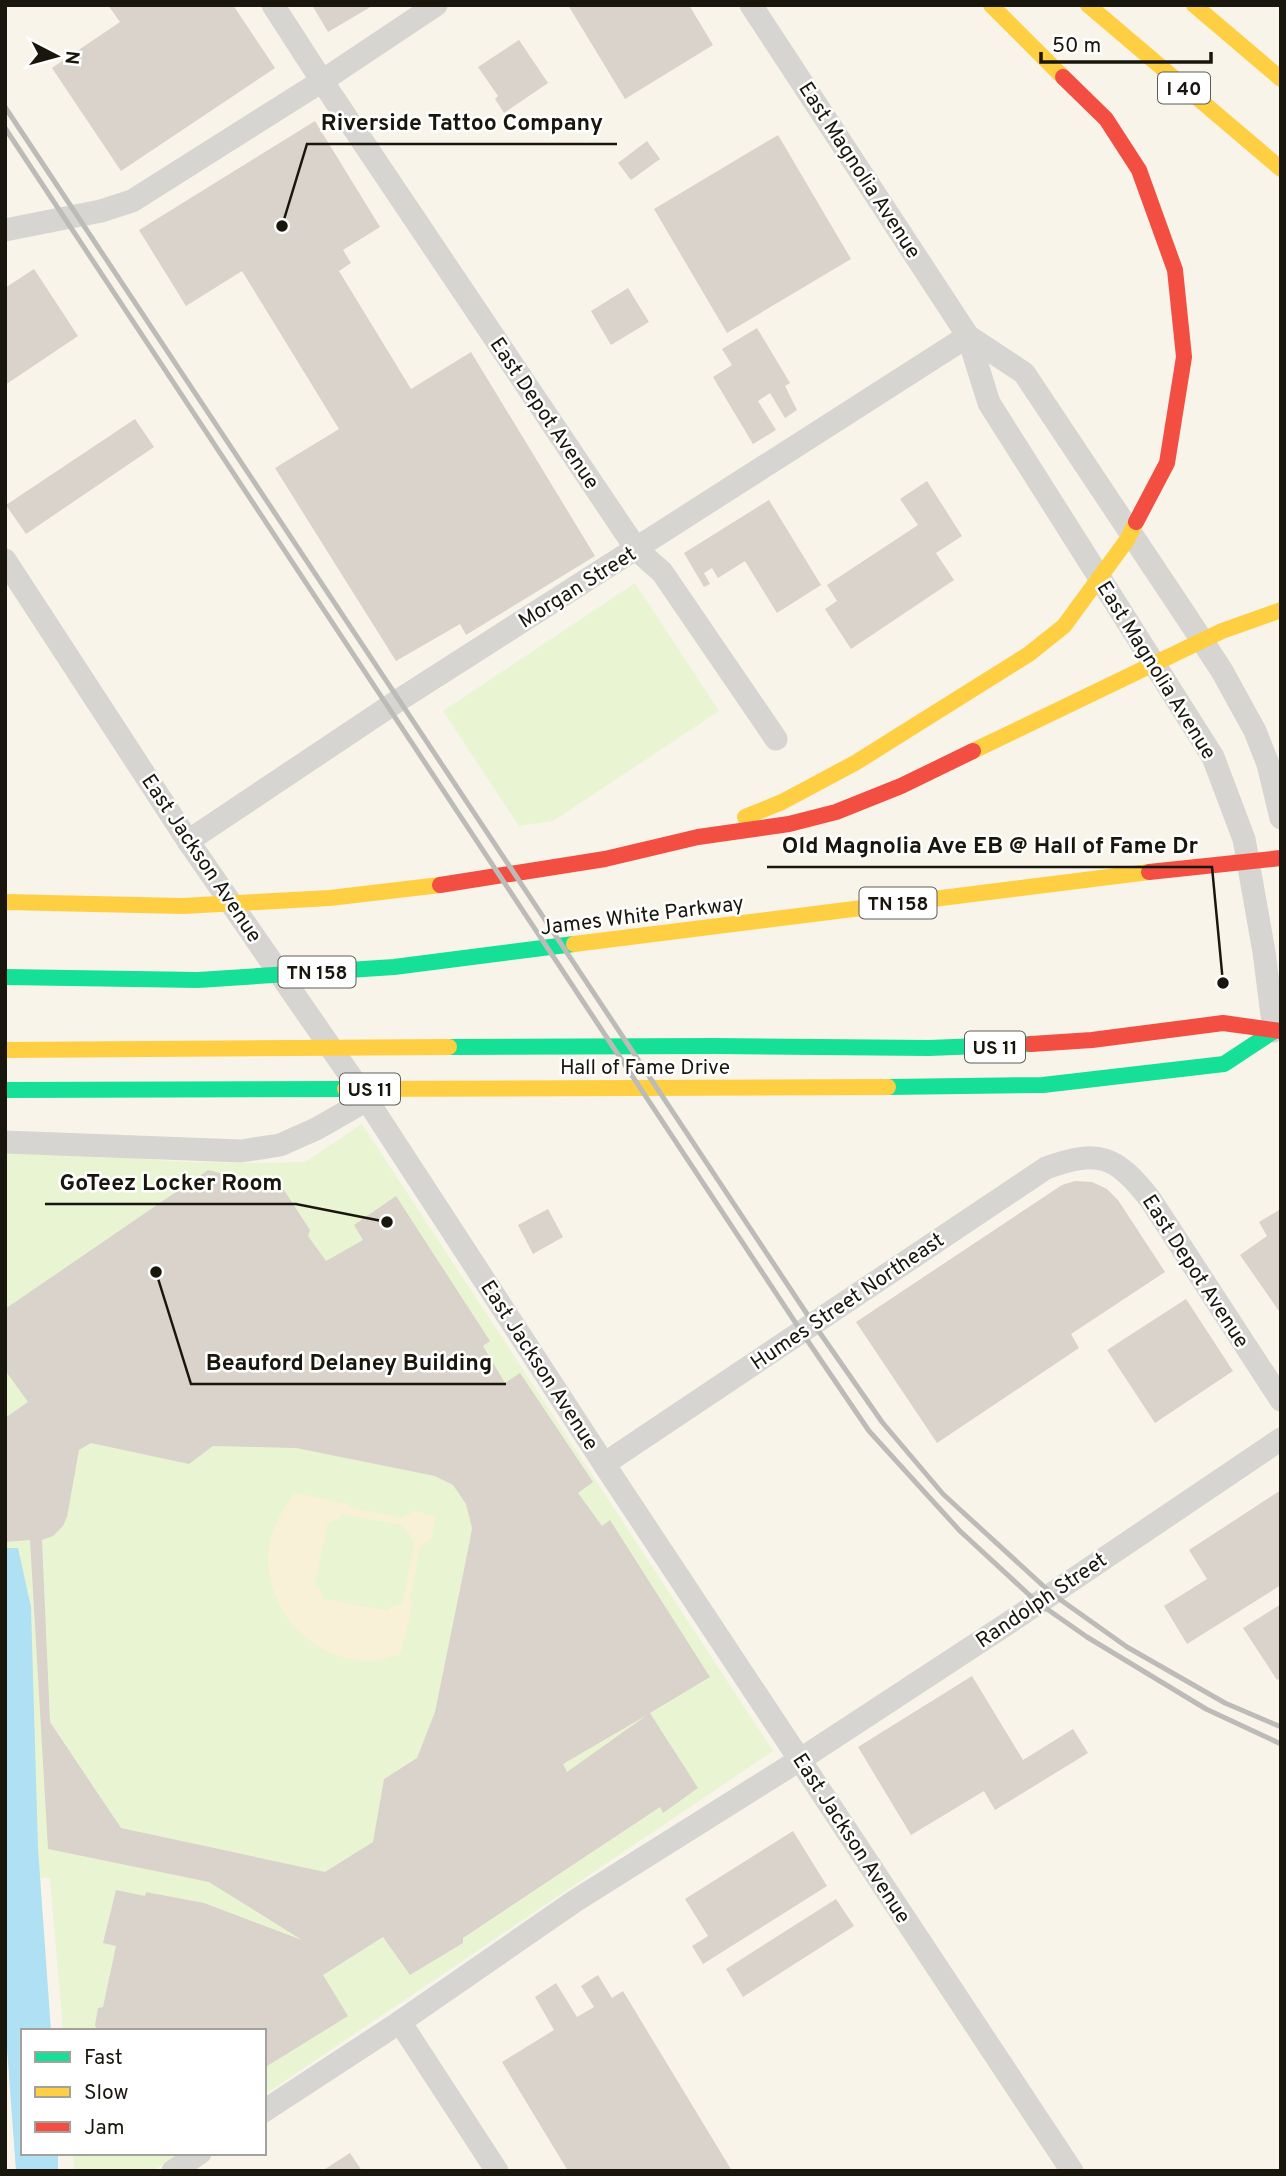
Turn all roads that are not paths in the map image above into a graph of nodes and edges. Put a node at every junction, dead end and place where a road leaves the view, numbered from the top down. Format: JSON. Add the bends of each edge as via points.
{"nodes":[{"id":1,"x":273,"y":5,"type":"edge"},
{"id":2,"x":436,"y":5,"type":"edge"},
{"id":3,"x":751,"y":5,"type":"edge"},
{"id":4,"x":991,"y":5,"type":"edge"},
{"id":5,"x":1088,"y":5,"type":"edge"},
{"id":6,"x":1194,"y":5,"type":"edge"},
{"id":7,"x":1281,"y":79,"type":"edge"},
{"id":8,"x":322,"y":81,"type":"junction"},
{"id":9,"x":1281,"y":169,"type":"edge"},
{"id":10,"x":5,"y":230,"type":"edge"},
{"id":11,"x":968,"y":336,"type":"junction"},
{"id":12,"x":637,"y":550,"type":"junction"},
{"id":13,"x":5,"y":561,"type":"edge"},
{"id":14,"x":1281,"y":610,"type":"edge"},
{"id":15,"x":776,"y":739,"type":"dead end"},
{"id":16,"x":1281,"y":818,"type":"edge"},
{"id":17,"x":698,"y":837,"type":"junction"},
{"id":18,"x":188,"y":841,"type":"junction"},
{"id":19,"x":1281,"y":858,"type":"edge"},
{"id":20,"x":5,"y":890,"type":"edge"},
{"id":21,"x":5,"y":902,"type":"edge"},
{"id":22,"x":63,"y":902,"type":"junction"},
{"id":23,"x":5,"y":977,"type":"edge"},
{"id":24,"x":1277,"y":1031,"type":"edge"},
{"id":25,"x":5,"y":1049,"type":"edge"},
{"id":26,"x":5,"y":1090,"type":"edge"},
{"id":27,"x":368,"y":1100,"type":"junction"},
{"id":28,"x":5,"y":1142,"type":"edge"},
{"id":29,"x":1097,"y":1157,"type":"joint"},
{"id":30,"x":1281,"y":1400,"type":"edge"},
{"id":31,"x":1281,"y":1438,"type":"edge"},
{"id":32,"x":604,"y":1464,"type":"junction"},
{"id":33,"x":800,"y":1759,"type":"junction"},
{"id":34,"x":400,"y":2022,"type":"junction"},
{"id":35,"x":266,"y":2110,"type":"edge"},
{"id":36,"x":197,"y":2155,"type":"edge"},
{"id":37,"x":173,"y":2171,"type":"edge"},
{"id":38,"x":497,"y":2171,"type":"edge"},
{"id":39,"x":1072,"y":2171,"type":"edge"}],
"edges":[{"from":1,"to":8,"type":"street","name":"East Depot Avenue"},
{"from":2,"to":8,"type":"street"},
{"from":3,"to":11,"type":"street","name":"East Magnolia Avenue"},
{"from":4,"to":17,"type":"main road","via":[[1106,119],[1139,170],[1175,270],[1184,357],[1167,463],[1127,540],[1064,626],[1029,654],[855,764],[782,802]]},
{"from":5,"to":9,"type":"main road","number":"I 40"},
{"from":6,"to":7,"type":"main road"},
{"from":8,"to":10,"type":"street","via":[[132,201]]},
{"from":8,"to":12,"type":"street","name":"East Depot Avenue"},
{"from":11,"to":12,"type":"street","name":"Morgan Street"},
{"from":11,"to":16,"type":"street","name":"East Magnolia Avenue","via":[[1024,373],[1222,671],[1255,731]]},
{"from":11,"to":24,"type":"street","name":"East Magnolia Avenue","via":[[989,403],[1213,757],[1244,839]]},
{"from":12,"to":15,"type":"street","name":"East Depot Avenue","via":[[662,572]]},
{"from":12,"to":18,"type":"street","name":"Morgan Street","via":[[399,700]]},
{"from":13,"to":18,"type":"street","name":"East Jackson Avenue"},
{"from":14,"to":17,"type":"main road","via":[[1222,631],[961,759],[836,812]]},
{"from":17,"to":22,"type":"main road","via":[[604,859],[330,898],[183,906]]},
{"from":18,"to":27,"type":"street","name":"East Jackson Avenue"},
{"from":19,"to":23,"type":"main road","name":"James White Parkway","number":"TN 158","via":[[394,967],[211,979]]},
{"from":20,"to":22,"type":"main road"},
{"from":21,"to":22,"type":"main road"},
{"from":24,"to":25,"type":"main road","name":"Hall of Fame Drive","number":"US 11","via":[[1223,1023],[996,1047]]},
{"from":24,"to":26,"type":"main road","name":"Hall of Fame Drive","number":"US 11","via":[[1224,1064],[1043,1085]]},
{"from":27,"to":28,"type":"street","via":[[280,1145],[241,1151]]},
{"from":27,"to":32,"type":"street","name":"East Jackson Avenue"},
{"from":29,"to":30,"type":"street","name":"East Depot Avenue","via":[[1133,1177],[1150,1199]]},
{"from":29,"to":32,"type":"street","name":"Humes Street Northeast","via":[[1075,1157],[1046,1168]]},
{"from":31,"to":33,"type":"street","name":"Randolph Street"},
{"from":32,"to":33,"type":"street","name":"East Jackson Avenue"},
{"from":33,"to":34,"type":"street","name":"Randolph Street","via":[[575,1901]]},
{"from":33,"to":39,"type":"street","name":"East Jackson Avenue"},
{"from":34,"to":35,"type":"street","name":"Randolph Street"},
{"from":34,"to":38,"type":"street"},
{"from":36,"to":37,"type":"street"}]}
